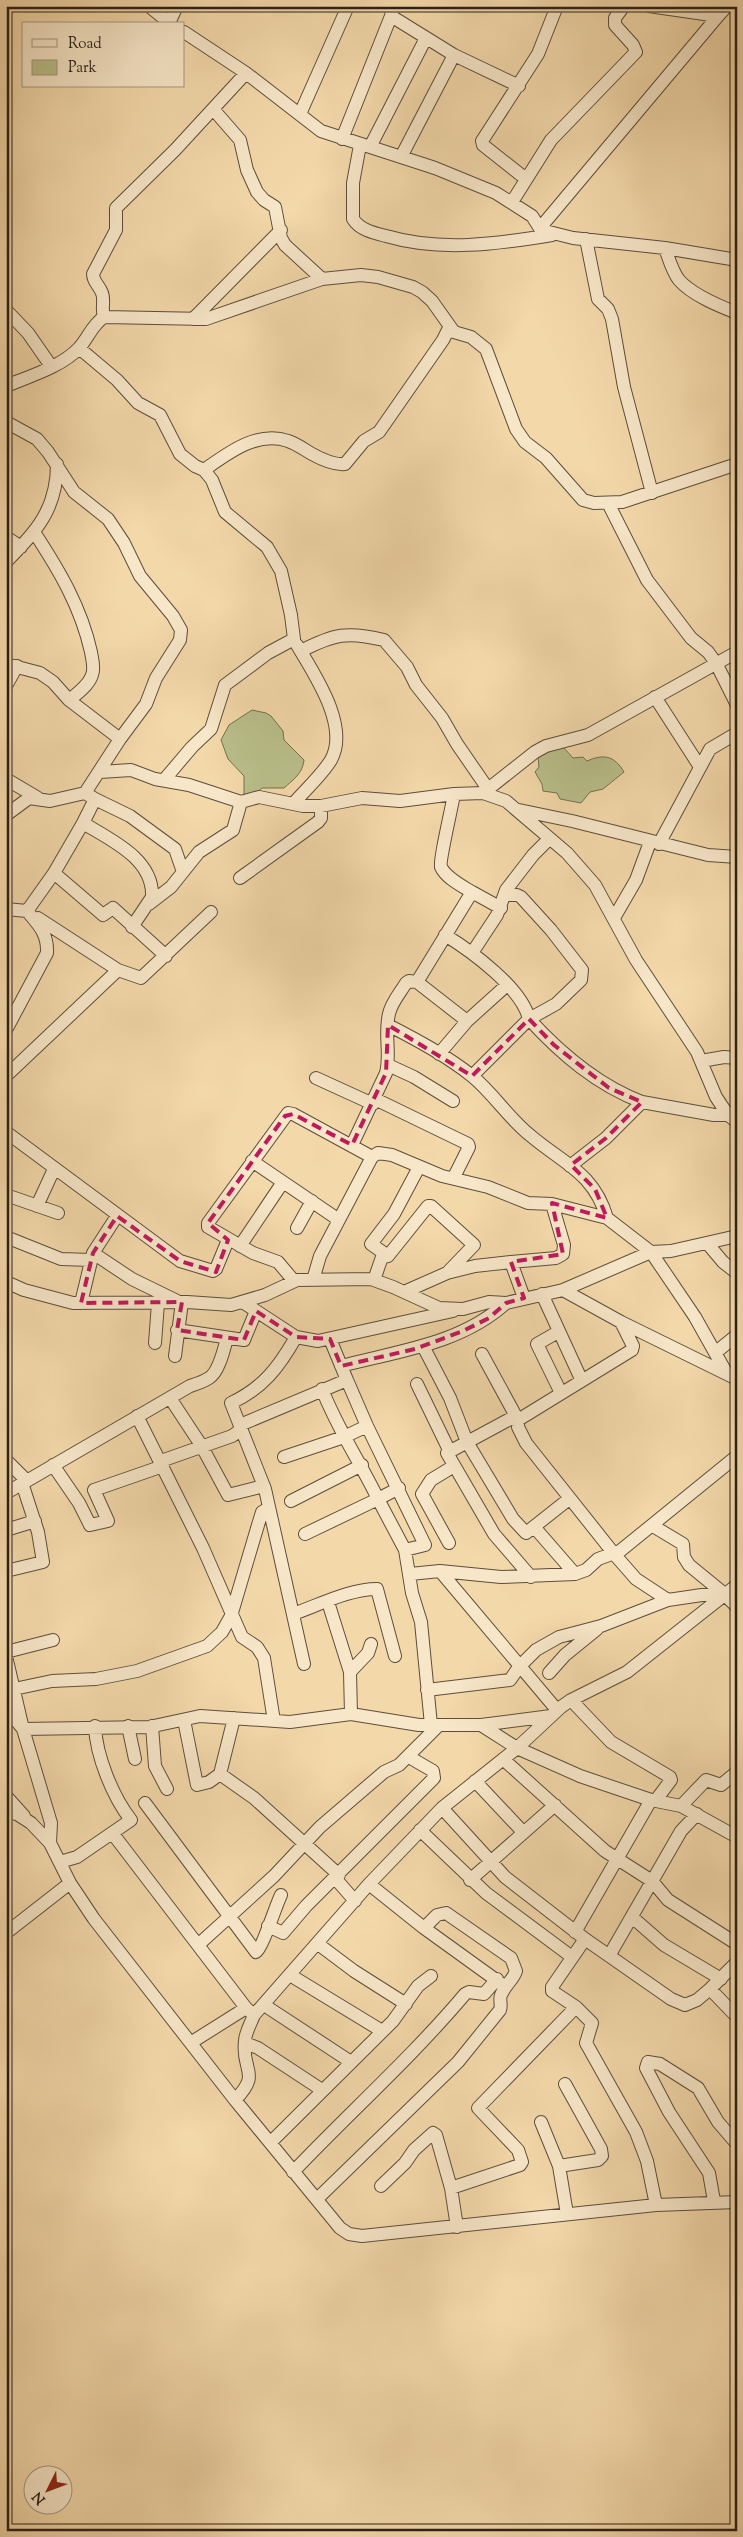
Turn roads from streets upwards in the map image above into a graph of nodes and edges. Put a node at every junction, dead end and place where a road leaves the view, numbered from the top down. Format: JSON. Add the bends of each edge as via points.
{"nodes":[{"id":1,"x":149,"y":6,"type":"edge"},
{"id":2,"x":177,"y":6,"type":"edge"},
{"id":3,"x":348,"y":6,"type":"edge"},
{"id":4,"x":557,"y":6,"type":"edge"},
{"id":5,"x":624,"y":6,"type":"edge"},
{"id":6,"x":650,"y":6,"type":"edge"},
{"id":7,"x":727,"y":6,"type":"edge"},
{"id":8,"x":392,"y":11,"type":"edge"},
{"id":9,"x":718,"y":16,"type":"junction"},
{"id":10,"x":169,"y":22,"type":"edge"},
{"id":11,"x":170,"y":22,"type":"edge"},
{"id":12,"x":185,"y":33,"type":"edge"},
{"id":13,"x":426,"y":38,"type":"junction"},
{"id":14,"x":454,"y":55,"type":"junction"},
{"id":15,"x":246,"y":74,"type":"junction"},
{"id":16,"x":519,"y":86,"type":"junction"},
{"id":17,"x":213,"y":109,"type":"junction"},
{"id":18,"x":300,"y":114,"type":"junction"},
{"id":19,"x":342,"y":138,"type":"junction"},
{"id":20,"x":365,"y":146,"type":"junction"},
{"id":21,"x":401,"y":157,"type":"junction"},
{"id":22,"x":526,"y":179,"type":"junction"},
{"id":23,"x":512,"y":202,"type":"junction"},
{"id":24,"x":540,"y":228,"type":"junction"},
{"id":25,"x":281,"y":230,"type":"junction"},
{"id":26,"x":555,"y":235,"type":"junction"},
{"id":27,"x":586,"y":239,"type":"junction"},
{"id":28,"x":666,"y":248,"type":"junction"},
{"id":29,"x":737,"y":260,"type":"edge"},
{"id":30,"x":322,"y":279,"type":"junction"},
{"id":31,"x":6,"y":310,"type":"edge"},
{"id":32,"x":737,"y":313,"type":"edge"},
{"id":33,"x":104,"y":317,"type":"junction"},
{"id":34,"x":193,"y":319,"type":"junction"},
{"id":35,"x":449,"y":328,"type":"junction"},
{"id":36,"x":79,"y":348,"type":"junction"},
{"id":37,"x":51,"y":366,"type":"junction"},
{"id":38,"x":6,"y":386,"type":"edge"},
{"id":39,"x":6,"y":422,"type":"edge"},
{"id":40,"x":57,"y":464,"type":"junction"},
{"id":41,"x":737,"y":464,"type":"edge"},
{"id":42,"x":204,"y":470,"type":"junction"},
{"id":43,"x":652,"y":493,"type":"junction"},
{"id":44,"x":608,"y":503,"type":"junction"},
{"id":45,"x":34,"y":532,"type":"junction"},
{"id":46,"x":6,"y":537,"type":"edge"},
{"id":47,"x":21,"y":547,"type":"junction"},
{"id":48,"x":6,"y":562,"type":"edge"},
{"id":49,"x":294,"y":639,"type":"junction"},
{"id":50,"x":301,"y":651,"type":"junction"},
{"id":51,"x":737,"y":652,"type":"edge"},
{"id":52,"x":716,"y":663,"type":"junction"},
{"id":53,"x":12,"y":665,"type":"edge"},
{"id":54,"x":6,"y":686,"type":"edge"},
{"id":55,"x":655,"y":697,"type":"junction"},
{"id":56,"x":70,"y":700,"type":"junction"},
{"id":57,"x":737,"y":705,"type":"edge"},
{"id":58,"x":737,"y":733,"type":"edge"},
{"id":59,"x":120,"y":739,"type":"junction"},
{"id":60,"x":700,"y":767,"type":"junction"},
{"id":61,"x":100,"y":772,"type":"junction"},
{"id":62,"x":6,"y":779,"type":"edge"},
{"id":63,"x":164,"y":780,"type":"junction"},
{"id":64,"x":486,"y":791,"type":"junction"},
{"id":65,"x":454,"y":794,"type":"junction"},
{"id":66,"x":90,"y":796,"type":"junction"},
{"id":67,"x":42,"y":800,"type":"junction"},
{"id":68,"x":242,"y":802,"type":"junction"},
{"id":69,"x":293,"y":804,"type":"junction"},
{"id":70,"x":321,"y":806,"type":"junction"},
{"id":71,"x":519,"y":810,"type":"junction"},
{"id":72,"x":6,"y":815,"type":"edge"},
{"id":73,"x":83,"y":822,"type":"junction"},
{"id":74,"x":549,"y":838,"type":"junction"},
{"id":75,"x":655,"y":843,"type":"junction"},
{"id":76,"x":737,"y":857,"type":"edge"},
{"id":77,"x":183,"y":872,"type":"junction"},
{"id":78,"x":54,"y":873,"type":"junction"},
{"id":79,"x":240,"y":878,"type":"dead end"},
{"id":80,"x":472,"y":892,"type":"junction"},
{"id":81,"x":505,"y":895,"type":"junction"},
{"id":82,"x":6,"y":899,"type":"edge"},
{"id":83,"x":148,"y":905,"type":"junction"},
{"id":84,"x":501,"y":908,"type":"junction"},
{"id":85,"x":6,"y":909,"type":"edge"},
{"id":86,"x":27,"y":911,"type":"junction"},
{"id":87,"x":211,"y":912,"type":"dead end"},
{"id":88,"x":614,"y":918,"type":"junction"},
{"id":89,"x":132,"y":927,"type":"junction"},
{"id":90,"x":445,"y":936,"type":"junction"},
{"id":91,"x":472,"y":953,"type":"junction"},
{"id":92,"x":166,"y":956,"type":"junction"},
{"id":93,"x":118,"y":970,"type":"junction"},
{"id":94,"x":416,"y":982,"type":"junction"},
{"id":95,"x":507,"y":985,"type":"junction"},
{"id":96,"x":529,"y":1019,"type":"junction"},
{"id":97,"x":467,"y":1021,"type":"junction"},
{"id":98,"x":388,"y":1025,"type":"junction"},
{"id":99,"x":6,"y":1030,"type":"edge"},
{"id":100,"x":439,"y":1054,"type":"junction"},
{"id":101,"x":737,"y":1058,"type":"edge"},
{"id":102,"x":701,"y":1061,"type":"junction"},
{"id":103,"x":388,"y":1065,"type":"junction"},
{"id":104,"x":6,"y":1076,"type":"edge"},
{"id":105,"x":472,"y":1076,"type":"junction"},
{"id":106,"x":316,"y":1078,"type":"dead end"},
{"id":107,"x":453,"y":1101,"type":"dead end"},
{"id":108,"x":374,"y":1102,"type":"junction"},
{"id":109,"x":642,"y":1102,"type":"junction"},
{"id":110,"x":734,"y":1116,"type":"edge"},
{"id":111,"x":8,"y":1136,"type":"edge"},
{"id":112,"x":352,"y":1145,"type":"junction"},
{"id":113,"x":372,"y":1157,"type":"junction"},
{"id":114,"x":252,"y":1161,"type":"junction"},
{"id":115,"x":570,"y":1166,"type":"junction"},
{"id":116,"x":419,"y":1167,"type":"junction"},
{"id":117,"x":54,"y":1169,"type":"junction"},
{"id":118,"x":454,"y":1177,"type":"junction"},
{"id":119,"x":283,"y":1182,"type":"junction"},
{"id":120,"x":6,"y":1195,"type":"edge"},
{"id":121,"x":312,"y":1202,"type":"junction"},
{"id":122,"x":552,"y":1204,"type":"junction"},
{"id":123,"x":37,"y":1206,"type":"junction"},
{"id":124,"x":58,"y":1213,"type":"dead end"},
{"id":125,"x":118,"y":1216,"type":"junction"},
{"id":126,"x":606,"y":1218,"type":"junction"},
{"id":127,"x":339,"y":1220,"type":"junction"},
{"id":128,"x":297,"y":1228,"type":"dead end"},
{"id":129,"x":737,"y":1236,"type":"edge"},
{"id":130,"x":6,"y":1237,"type":"edge"},
{"id":131,"x":228,"y":1240,"type":"junction"},
{"id":132,"x":707,"y":1243,"type":"junction"},
{"id":133,"x":240,"y":1246,"type":"junction"},
{"id":134,"x":651,"y":1252,"type":"junction"},
{"id":135,"x":388,"y":1256,"type":"junction"},
{"id":136,"x":92,"y":1257,"type":"junction"},
{"id":137,"x":511,"y":1262,"type":"junction"},
{"id":138,"x":447,"y":1273,"type":"junction"},
{"id":139,"x":737,"y":1273,"type":"edge"},
{"id":140,"x":313,"y":1280,"type":"junction"},
{"id":141,"x":374,"y":1280,"type":"junction"},
{"id":142,"x":294,"y":1281,"type":"junction"},
{"id":143,"x":6,"y":1282,"type":"edge"},
{"id":144,"x":563,"y":1290,"type":"junction"},
{"id":145,"x":404,"y":1292,"type":"junction"},
{"id":146,"x":542,"y":1294,"type":"junction"},
{"id":147,"x":524,"y":1298,"type":"junction"},
{"id":148,"x":180,"y":1302,"type":"junction"},
{"id":149,"x":81,"y":1303,"type":"junction"},
{"id":150,"x":158,"y":1303,"type":"junction"},
{"id":151,"x":244,"y":1303,"type":"junction"},
{"id":152,"x":506,"y":1303,"type":"junction"},
{"id":153,"x":463,"y":1309,"type":"junction"},
{"id":154,"x":256,"y":1311,"type":"junction"},
{"id":155,"x":621,"y":1322,"type":"junction"},
{"id":156,"x":177,"y":1330,"type":"junction"},
{"id":157,"x":558,"y":1332,"type":"junction"},
{"id":158,"x":737,"y":1335,"type":"edge"},
{"id":159,"x":296,"y":1337,"type":"junction"},
{"id":160,"x":227,"y":1338,"type":"junction"},
{"id":161,"x":330,"y":1339,"type":"junction"},
{"id":162,"x":155,"y":1342,"type":"dead end"},
{"id":163,"x":423,"y":1346,"type":"junction"},
{"id":164,"x":715,"y":1353,"type":"junction"},
{"id":165,"x":482,"y":1354,"type":"dead end"},
{"id":166,"x":175,"y":1356,"type":"dead end"},
{"id":167,"x":341,"y":1366,"type":"junction"},
{"id":168,"x":732,"y":1376,"type":"edge"},
{"id":169,"x":581,"y":1379,"type":"junction"},
{"id":170,"x":347,"y":1380,"type":"junction"},
{"id":171,"x":417,"y":1384,"type":"dead end"},
{"id":172,"x":322,"y":1389,"type":"junction"},
{"id":173,"x":561,"y":1393,"type":"junction"},
{"id":174,"x":170,"y":1398,"type":"junction"},
{"id":175,"x":137,"y":1416,"type":"junction"},
{"id":176,"x":518,"y":1420,"type":"junction"},
{"id":177,"x":367,"y":1426,"type":"junction"},
{"id":178,"x":241,"y":1427,"type":"junction"},
{"id":179,"x":344,"y":1437,"type":"junction"},
{"id":180,"x":467,"y":1442,"type":"junction"},
{"id":181,"x":201,"y":1445,"type":"junction"},
{"id":182,"x":450,"y":1452,"type":"junction"},
{"id":183,"x":737,"y":1456,"type":"edge"},
{"id":184,"x":284,"y":1457,"type":"dead end"},
{"id":185,"x":6,"y":1460,"type":"edge"},
{"id":186,"x":162,"y":1464,"type":"junction"},
{"id":187,"x":53,"y":1465,"type":"junction"},
{"id":188,"x":362,"y":1465,"type":"junction"},
{"id":189,"x":454,"y":1466,"type":"junction"},
{"id":190,"x":25,"y":1482,"type":"junction"},
{"id":191,"x":264,"y":1486,"type":"junction"},
{"id":192,"x":399,"y":1488,"type":"junction"},
{"id":193,"x":6,"y":1493,"type":"edge"},
{"id":194,"x":569,"y":1499,"type":"junction"},
{"id":195,"x":378,"y":1500,"type":"junction"},
{"id":196,"x":291,"y":1501,"type":"dead end"},
{"id":197,"x":269,"y":1508,"type":"junction"},
{"id":198,"x":34,"y":1521,"type":"junction"},
{"id":199,"x":653,"y":1526,"type":"junction"},
{"id":200,"x":534,"y":1528,"type":"junction"},
{"id":201,"x":6,"y":1530,"type":"edge"},
{"id":202,"x":305,"y":1534,"type":"dead end"},
{"id":203,"x":448,"y":1543,"type":"dead end"},
{"id":204,"x":405,"y":1550,"type":"junction"},
{"id":205,"x":615,"y":1555,"type":"junction"},
{"id":206,"x":6,"y":1571,"type":"edge"},
{"id":207,"x":440,"y":1571,"type":"junction"},
{"id":208,"x":410,"y":1574,"type":"junction"},
{"id":209,"x":575,"y":1574,"type":"junction"},
{"id":210,"x":531,"y":1577,"type":"junction"},
{"id":211,"x":737,"y":1585,"type":"edge"},
{"id":212,"x":724,"y":1593,"type":"junction"},
{"id":213,"x":668,"y":1600,"type":"junction"},
{"id":214,"x":328,"y":1602,"type":"junction"},
{"id":215,"x":737,"y":1607,"type":"edge"},
{"id":216,"x":293,"y":1614,"type":"junction"},
{"id":217,"x":231,"y":1616,"type":"junction"},
{"id":218,"x":601,"y":1626,"type":"junction"},
{"id":219,"x":53,"y":1640,"type":"dead end"},
{"id":220,"x":371,"y":1644,"type":"dead end"},
{"id":221,"x":6,"y":1654,"type":"edge"},
{"id":222,"x":395,"y":1656,"type":"dead end"},
{"id":223,"x":304,"y":1664,"type":"dead end"},
{"id":224,"x":519,"y":1666,"type":"junction"},
{"id":225,"x":350,"y":1672,"type":"junction"},
{"id":226,"x":549,"y":1673,"type":"dead end"},
{"id":227,"x":14,"y":1690,"type":"junction"},
{"id":228,"x":427,"y":1690,"type":"junction"},
{"id":229,"x":571,"y":1700,"type":"junction"},
{"id":230,"x":6,"y":1708,"type":"edge"},
{"id":231,"x":554,"y":1713,"type":"junction"},
{"id":232,"x":351,"y":1714,"type":"junction"},
{"id":233,"x":234,"y":1718,"type":"junction"},
{"id":234,"x":184,"y":1720,"type":"junction"},
{"id":235,"x":274,"y":1720,"type":"junction"},
{"id":236,"x":435,"y":1725,"type":"junction"},
{"id":237,"x":481,"y":1725,"type":"junction"},
{"id":238,"x":95,"y":1726,"type":"junction"},
{"id":239,"x":128,"y":1726,"type":"junction"},
{"id":240,"x":152,"y":1726,"type":"junction"},
{"id":241,"x":23,"y":1729,"type":"junction"},
{"id":242,"x":518,"y":1748,"type":"junction"},
{"id":243,"x":408,"y":1756,"type":"junction"},
{"id":244,"x":135,"y":1759,"type":"dead end"},
{"id":245,"x":503,"y":1759,"type":"junction"},
{"id":246,"x":737,"y":1772,"type":"edge"},
{"id":247,"x":220,"y":1774,"type":"junction"},
{"id":248,"x":476,"y":1781,"type":"junction"},
{"id":249,"x":167,"y":1790,"type":"dead end"},
{"id":250,"x":6,"y":1796,"type":"edge"},
{"id":251,"x":654,"y":1800,"type":"junction"},
{"id":252,"x":145,"y":1803,"type":"dead end"},
{"id":253,"x":555,"y":1805,"type":"junction"},
{"id":254,"x":681,"y":1806,"type":"junction"},
{"id":255,"x":442,"y":1808,"type":"junction"},
{"id":256,"x":6,"y":1812,"type":"edge"},
{"id":257,"x":697,"y":1814,"type":"junction"},
{"id":258,"x":31,"y":1823,"type":"junction"},
{"id":259,"x":420,"y":1830,"type":"junction"},
{"id":260,"x":523,"y":1832,"type":"junction"},
{"id":261,"x":113,"y":1834,"type":"junction"},
{"id":262,"x":737,"y":1837,"type":"edge"},
{"id":263,"x":50,"y":1843,"type":"junction"},
{"id":264,"x":304,"y":1843,"type":"junction"},
{"id":265,"x":618,"y":1859,"type":"junction"},
{"id":266,"x":60,"y":1862,"type":"junction"},
{"id":267,"x":489,"y":1862,"type":"junction"},
{"id":268,"x":337,"y":1877,"type":"junction"},
{"id":269,"x":470,"y":1880,"type":"junction"},
{"id":270,"x":652,"y":1881,"type":"junction"},
{"id":271,"x":70,"y":1883,"type":"junction"},
{"id":272,"x":369,"y":1884,"type":"junction"},
{"id":273,"x":280,"y":1895,"type":"dead end"},
{"id":274,"x":356,"y":1901,"type":"junction"},
{"id":275,"x":230,"y":1916,"type":"junction"},
{"id":276,"x":632,"y":1918,"type":"junction"},
{"id":277,"x":268,"y":1926,"type":"junction"},
{"id":278,"x":424,"y":1928,"type":"junction"},
{"id":279,"x":6,"y":1934,"type":"edge"},
{"id":280,"x":580,"y":1936,"type":"junction"},
{"id":281,"x":318,"y":1944,"type":"junction"},
{"id":282,"x":737,"y":1944,"type":"edge"},
{"id":283,"x":198,"y":1945,"type":"junction"},
{"id":284,"x":609,"y":1956,"type":"junction"},
{"id":285,"x":572,"y":1958,"type":"junction"},
{"id":286,"x":737,"y":1962,"type":"edge"},
{"id":287,"x":290,"y":1975,"type":"junction"},
{"id":288,"x":431,"y":1976,"type":"dead end"},
{"id":289,"x":721,"y":1979,"type":"junction"},
{"id":290,"x":501,"y":1983,"type":"junction"},
{"id":291,"x":710,"y":1989,"type":"junction"},
{"id":292,"x":406,"y":2004,"type":"junction"},
{"id":293,"x":264,"y":2005,"type":"junction"},
{"id":294,"x":576,"y":2007,"type":"junction"},
{"id":295,"x":250,"y":2012,"type":"junction"},
{"id":296,"x":737,"y":2017,"type":"edge"},
{"id":297,"x":382,"y":2032,"type":"junction"},
{"id":298,"x":192,"y":2042,"type":"junction"},
{"id":299,"x":244,"y":2044,"type":"junction"},
{"id":300,"x":351,"y":2062,"type":"junction"},
{"id":301,"x":565,"y":2084,"type":"dead end"},
{"id":302,"x":322,"y":2090,"type":"junction"},
{"id":303,"x":235,"y":2100,"type":"junction"},
{"id":304,"x":542,"y":2122,"type":"dead end"},
{"id":305,"x":271,"y":2142,"type":"junction"},
{"id":306,"x":737,"y":2144,"type":"edge"},
{"id":307,"x":559,"y":2166,"type":"junction"},
{"id":308,"x":293,"y":2172,"type":"junction"},
{"id":309,"x":381,"y":2186,"type":"dead end"},
{"id":310,"x":450,"y":2188,"type":"junction"},
{"id":311,"x":317,"y":2199,"type":"junction"},
{"id":312,"x":714,"y":2202,"type":"junction"},
{"id":313,"x":737,"y":2202,"type":"edge"},
{"id":314,"x":656,"y":2205,"type":"junction"},
{"id":315,"x":566,"y":2214,"type":"junction"},
{"id":316,"x":457,"y":2227,"type":"junction"}],
"edges":[{"from":1,"to":10,"type":"street"},
{"from":2,"to":11,"type":"street"},
{"from":3,"to":18,"type":"street"},
{"from":4,"to":16,"type":"street","via":[[538,54]]},
{"from":5,"to":22,"type":"street","via":[[615,25],[636,52],[568,120]]},
{"from":6,"to":9,"type":"street"},
{"from":7,"to":9,"type":"street"},
{"from":8,"to":13,"type":"street"},
{"from":8,"to":19,"type":"street"},
{"from":9,"to":24,"type":"street"},
{"from":12,"to":15,"type":"street"},
{"from":13,"to":14,"type":"street"},
{"from":13,"to":20,"type":"street"},
{"from":14,"to":16,"type":"street"},
{"from":14,"to":21,"type":"street"},
{"from":15,"to":17,"type":"street"},
{"from":15,"to":18,"type":"street"},
{"from":16,"to":22,"type":"street","via":[[482,141]]},
{"from":17,"to":25,"type":"street","via":[[240,140],[250,178],[260,197],[275,207]]},
{"from":17,"to":33,"type":"street","via":[[116,208],[116,230],[93,274],[102,293]]},
{"from":18,"to":19,"type":"street","via":[[321,131]]},
{"from":19,"to":20,"type":"street"},
{"from":20,"to":21,"type":"street"},
{"from":20,"to":26,"type":"street","via":[[352,183],[353,219],[372,232],[410,243],[464,247]]},
{"from":21,"to":23,"type":"street","via":[[463,179]]},
{"from":22,"to":23,"type":"street"},
{"from":23,"to":24,"type":"street","via":[[532,216]]},
{"from":24,"to":26,"type":"street"},
{"from":25,"to":30,"type":"street","via":[[285,245]]},
{"from":25,"to":34,"type":"street"},
{"from":26,"to":27,"type":"street"},
{"from":27,"to":28,"type":"street"},
{"from":27,"to":43,"type":"street","via":[[598,299],[611,314],[624,387]]},
{"from":28,"to":29,"type":"street"},
{"from":28,"to":32,"type":"street","via":[[670,265],[680,281],[700,296]]},
{"from":30,"to":34,"type":"street","via":[[215,316]]},
{"from":30,"to":35,"type":"street","via":[[361,275],[413,287],[432,301]]},
{"from":31,"to":37,"type":"street","via":[[28,333]]},
{"from":33,"to":34,"type":"street"},
{"from":33,"to":36,"type":"street"},
{"from":35,"to":42,"type":"street","via":[[381,429],[364,442],[345,464],[339,465],[315,456],[289,441],[264,438],[224,455]]},
{"from":35,"to":44,"type":"street","via":[[471,337],[486,349],[516,428],[525,442],[546,458],[583,500]]},
{"from":36,"to":37,"type":"street"},
{"from":36,"to":42,"type":"street","via":[[117,380],[138,403],[160,415],[180,454]]},
{"from":37,"to":38,"type":"street"},
{"from":39,"to":40,"type":"street","via":[[36,440]]},
{"from":40,"to":45,"type":"street","via":[[57,486],[48,513]]},
{"from":40,"to":59,"type":"street","via":[[74,492],[104,515],[117,530],[140,576],[181,630],[180,640],[156,678],[146,704]]},
{"from":41,"to":43,"type":"street"},
{"from":42,"to":49,"type":"street","via":[[212,480],[225,512],[266,547],[276,560],[288,598]]},
{"from":43,"to":44,"type":"street"},
{"from":44,"to":52,"type":"street","via":[[647,580],[691,638]]},
{"from":45,"to":47,"type":"street"},
{"from":45,"to":56,"type":"street","via":[[60,571],[87,633],[93,674]]},
{"from":46,"to":47,"type":"street"},
{"from":47,"to":48,"type":"street"},
{"from":49,"to":50,"type":"street"},
{"from":49,"to":63,"type":"street","via":[[268,653],[225,685],[211,729]]},
{"from":50,"to":64,"type":"street","via":[[339,635],[384,640],[442,718]]},
{"from":50,"to":69,"type":"street","via":[[327,698],[335,732],[333,755]]},
{"from":51,"to":52,"type":"street"},
{"from":52,"to":55,"type":"street"},
{"from":52,"to":57,"type":"street"},
{"from":53,"to":54,"type":"street"},
{"from":53,"to":56,"type":"street","via":[[40,673]]},
{"from":55,"to":60,"type":"street"},
{"from":55,"to":64,"type":"street","via":[[588,735],[540,749]]},
{"from":56,"to":59,"type":"street"},
{"from":58,"to":60,"type":"street","via":[[710,749]]},
{"from":59,"to":61,"type":"street"},
{"from":60,"to":75,"type":"street"},
{"from":61,"to":63,"type":"street","via":[[131,770]]},
{"from":61,"to":66,"type":"street"},
{"from":62,"to":67,"type":"street"},
{"from":63,"to":68,"type":"street","via":[[189,784]]},
{"from":64,"to":65,"type":"street"},
{"from":64,"to":71,"type":"street"},
{"from":65,"to":70,"type":"street","via":[[400,801],[362,798]]},
{"from":65,"to":80,"type":"street","via":[[440,860],[447,875]]},
{"from":66,"to":67,"type":"street"},
{"from":66,"to":73,"type":"street"},
{"from":66,"to":77,"type":"street","via":[[130,816],[175,848]]},
{"from":67,"to":72,"type":"street","via":[[29,798]]},
{"from":68,"to":69,"type":"street","via":[[259,797]]},
{"from":68,"to":77,"type":"street","via":[[232,830],[199,852]]},
{"from":69,"to":70,"type":"street"},
{"from":70,"to":79,"type":"street","via":[[318,822]]},
{"from":71,"to":74,"type":"street"},
{"from":71,"to":75,"type":"street"},
{"from":73,"to":78,"type":"street"},
{"from":73,"to":83,"type":"street","via":[[144,866],[153,890]]},
{"from":74,"to":81,"type":"street","via":[[518,872]]},
{"from":74,"to":88,"type":"street","via":[[595,885]]},
{"from":75,"to":76,"type":"street","via":[[708,855]]},
{"from":75,"to":88,"type":"street"},
{"from":77,"to":83,"type":"street","via":[[171,887]]},
{"from":78,"to":86,"type":"street"},
{"from":78,"to":89,"type":"street","via":[[103,914],[113,908]]},
{"from":80,"to":84,"type":"street"},
{"from":80,"to":90,"type":"street"},
{"from":81,"to":84,"type":"street"},
{"from":81,"to":96,"type":"street","via":[[521,897],[552,930],[582,970],[581,980],[556,1004]]},
{"from":82,"to":86,"type":"street"},
{"from":83,"to":89,"type":"street"},
{"from":84,"to":91,"type":"street"},
{"from":85,"to":86,"type":"street"},
{"from":86,"to":93,"type":"street"},
{"from":86,"to":99,"type":"street","via":[[44,931],[46,954]]},
{"from":87,"to":92,"type":"street"},
{"from":88,"to":102,"type":"street","via":[[636,960]]},
{"from":89,"to":92,"type":"street"},
{"from":90,"to":91,"type":"street"},
{"from":90,"to":94,"type":"street"},
{"from":91,"to":95,"type":"street"},
{"from":92,"to":93,"type":"street","via":[[141,978]]},
{"from":93,"to":104,"type":"street"},
{"from":94,"to":97,"type":"street"},
{"from":94,"to":98,"type":"street","via":[[406,983],[391,1007]]},
{"from":95,"to":96,"type":"street","via":[[525,1007]]},
{"from":95,"to":97,"type":"street"},
{"from":96,"to":105,"type":"street"},
{"from":96,"to":109,"type":"street","via":[[554,1046],[609,1088]]},
{"from":97,"to":100,"type":"street"},
{"from":98,"to":100,"type":"street"},
{"from":98,"to":103,"type":"street"},
{"from":100,"to":105,"type":"street"},
{"from":101,"to":102,"type":"street"},
{"from":102,"to":110,"type":"street","via":[[716,1097]]},
{"from":103,"to":107,"type":"street"},
{"from":103,"to":108,"type":"street"},
{"from":105,"to":115,"type":"street","via":[[531,1137]]},
{"from":106,"to":108,"type":"street"},
{"from":108,"to":112,"type":"street"},
{"from":108,"to":118,"type":"street","via":[[468,1144]]},
{"from":109,"to":110,"type":"street"},
{"from":109,"to":115,"type":"street","via":[[606,1138]]},
{"from":111,"to":117,"type":"street"},
{"from":112,"to":113,"type":"street"},
{"from":112,"to":114,"type":"street","via":[[288,1113]]},
{"from":113,"to":116,"type":"street","via":[[378,1152]]},
{"from":113,"to":127,"type":"street"},
{"from":114,"to":119,"type":"street"},
{"from":114,"to":131,"type":"street","via":[[207,1225]]},
{"from":115,"to":126,"type":"street","via":[[601,1198]]},
{"from":116,"to":118,"type":"street"},
{"from":116,"to":135,"type":"street","via":[[394,1214],[372,1244]]},
{"from":117,"to":123,"type":"street"},
{"from":117,"to":125,"type":"street"},
{"from":118,"to":122,"type":"street","via":[[528,1203]]},
{"from":119,"to":121,"type":"street"},
{"from":119,"to":133,"type":"street"},
{"from":120,"to":123,"type":"street"},
{"from":121,"to":127,"type":"street"},
{"from":121,"to":128,"type":"street"},
{"from":122,"to":126,"type":"street"},
{"from":122,"to":137,"type":"street","via":[[565,1251],[556,1258]]},
{"from":123,"to":124,"type":"street"},
{"from":125,"to":131,"type":"street","via":[[180,1261],[213,1271],[218,1268]]},
{"from":125,"to":136,"type":"street"},
{"from":126,"to":134,"type":"street"},
{"from":127,"to":140,"type":"street","via":[[317,1262]]},
{"from":129,"to":132,"type":"street"},
{"from":130,"to":136,"type":"street","via":[[62,1259]]},
{"from":131,"to":133,"type":"street"},
{"from":132,"to":134,"type":"street"},
{"from":132,"to":139,"type":"street"},
{"from":133,"to":142,"type":"street","via":[[278,1262]]},
{"from":134,"to":144,"type":"street"},
{"from":134,"to":164,"type":"street"},
{"from":135,"to":138,"type":"street","via":[[431,1206],[474,1246]]},
{"from":135,"to":141,"type":"street","via":[[382,1257]]},
{"from":136,"to":148,"type":"street"},
{"from":136,"to":149,"type":"street"},
{"from":137,"to":138,"type":"street"},
{"from":137,"to":147,"type":"street"},
{"from":138,"to":145,"type":"street"},
{"from":140,"to":141,"type":"street"},
{"from":140,"to":142,"type":"street"},
{"from":141,"to":145,"type":"street"},
{"from":142,"to":151,"type":"street"},
{"from":143,"to":149,"type":"street","via":[[55,1300]]},
{"from":144,"to":146,"type":"street"},
{"from":144,"to":155,"type":"street"},
{"from":145,"to":153,"type":"street","via":[[439,1308]]},
{"from":146,"to":147,"type":"street"},
{"from":146,"to":157,"type":"street"},
{"from":147,"to":152,"type":"street"},
{"from":148,"to":150,"type":"street"},
{"from":148,"to":151,"type":"street"},
{"from":148,"to":156,"type":"street"},
{"from":149,"to":150,"type":"street"},
{"from":150,"to":162,"type":"street"},
{"from":151,"to":154,"type":"street"},
{"from":152,"to":153,"type":"street","via":[[489,1302]]},
{"from":152,"to":163,"type":"street","via":[[489,1318]]},
{"from":153,"to":161,"type":"street"},
{"from":154,"to":159,"type":"street"},
{"from":154,"to":160,"type":"street","via":[[244,1340]]},
{"from":155,"to":168,"type":"street"},
{"from":155,"to":169,"type":"street","via":[[632,1350]]},
{"from":156,"to":160,"type":"street"},
{"from":156,"to":166,"type":"street"},
{"from":157,"to":169,"type":"street"},
{"from":157,"to":173,"type":"street","via":[[537,1344]]},
{"from":158,"to":164,"type":"street"},
{"from":159,"to":161,"type":"street"},
{"from":159,"to":178,"type":"street","via":[[267,1380],[253,1392],[231,1402]]},
{"from":160,"to":174,"type":"street","via":[[213,1374]]},
{"from":161,"to":167,"type":"street"},
{"from":163,"to":167,"type":"street"},
{"from":163,"to":180,"type":"street","via":[[450,1398]]},
{"from":164,"to":168,"type":"street"},
{"from":165,"to":176,"type":"street"},
{"from":167,"to":170,"type":"street"},
{"from":169,"to":173,"type":"street"},
{"from":170,"to":172,"type":"street"},
{"from":170,"to":177,"type":"street"},
{"from":171,"to":182,"type":"street"},
{"from":172,"to":178,"type":"street"},
{"from":172,"to":179,"type":"street"},
{"from":173,"to":176,"type":"street"},
{"from":174,"to":175,"type":"street"},
{"from":174,"to":181,"type":"street"},
{"from":175,"to":186,"type":"street"},
{"from":175,"to":187,"type":"street"},
{"from":176,"to":180,"type":"street","via":[[510,1419]]},
{"from":176,"to":194,"type":"street","via":[[526,1443]]},
{"from":177,"to":179,"type":"street"},
{"from":177,"to":192,"type":"street"},
{"from":178,"to":181,"type":"street","via":[[232,1436]]},
{"from":178,"to":191,"type":"street"},
{"from":179,"to":184,"type":"street"},
{"from":179,"to":188,"type":"street"},
{"from":180,"to":182,"type":"street"},
{"from":180,"to":200,"type":"street","via":[[513,1519],[526,1533]]},
{"from":181,"to":186,"type":"street"},
{"from":181,"to":191,"type":"street","via":[[228,1495]]},
{"from":182,"to":189,"type":"street","via":[[447,1456]]},
{"from":183,"to":199,"type":"street"},
{"from":185,"to":190,"type":"street"},
{"from":186,"to":187,"type":"street","via":[[94,1490],[108,1520],[90,1525]]},
{"from":186,"to":217,"type":"street","via":[[203,1548]]},
{"from":187,"to":190,"type":"street"},
{"from":188,"to":195,"type":"street"},
{"from":188,"to":196,"type":"street"},
{"from":189,"to":203,"type":"street","via":[[431,1480],[422,1494]]},
{"from":189,"to":210,"type":"street","via":[[494,1534]]},
{"from":190,"to":193,"type":"street"},
{"from":190,"to":198,"type":"street"},
{"from":191,"to":197,"type":"street"},
{"from":192,"to":195,"type":"street"},
{"from":192,"to":204,"type":"street","via":[[425,1545]]},
{"from":194,"to":200,"type":"street"},
{"from":194,"to":205,"type":"street"},
{"from":195,"to":202,"type":"street"},
{"from":195,"to":204,"type":"street"},
{"from":197,"to":216,"type":"street"},
{"from":197,"to":217,"type":"street","via":[[262,1512]]},
{"from":198,"to":201,"type":"street"},
{"from":198,"to":206,"type":"street","via":[[43,1562]]},
{"from":199,"to":205,"type":"street"},
{"from":199,"to":212,"type":"street","via":[[683,1544],[684,1557],[689,1565]]},
{"from":200,"to":209,"type":"street"},
{"from":204,"to":208,"type":"street"},
{"from":205,"to":209,"type":"street","via":[[598,1559],[586,1570]]},
{"from":205,"to":213,"type":"street","via":[[636,1579]]},
{"from":207,"to":208,"type":"street"},
{"from":207,"to":210,"type":"street"},
{"from":207,"to":224,"type":"street"},
{"from":208,"to":228,"type":"street","via":[[421,1622]]},
{"from":209,"to":210,"type":"street"},
{"from":211,"to":212,"type":"street"},
{"from":212,"to":213,"type":"street"},
{"from":212,"to":215,"type":"street"},
{"from":212,"to":229,"type":"street","via":[[627,1672]]},
{"from":213,"to":218,"type":"street"},
{"from":214,"to":216,"type":"street"},
{"from":214,"to":222,"type":"street","via":[[367,1589],[377,1589]]},
{"from":214,"to":225,"type":"street"},
{"from":216,"to":223,"type":"street"},
{"from":217,"to":227,"type":"street","via":[[222,1632],[207,1646],[180,1658],[129,1673],[96,1679],[52,1681]]},
{"from":217,"to":235,"type":"street","via":[[242,1637],[257,1647],[264,1658]]},
{"from":218,"to":224,"type":"street","via":[[560,1638],[536,1650]]},
{"from":218,"to":226,"type":"street"},
{"from":219,"to":221,"type":"street"},
{"from":220,"to":225,"type":"street","via":[[368,1653]]},
{"from":221,"to":227,"type":"street"},
{"from":224,"to":228,"type":"street","via":[[510,1680]]},
{"from":224,"to":231,"type":"street"},
{"from":225,"to":232,"type":"street"},
{"from":227,"to":241,"type":"street"},
{"from":228,"to":236,"type":"street"},
{"from":229,"to":231,"type":"street"},
{"from":229,"to":251,"type":"street","via":[[611,1742],[670,1777],[671,1780]]},
{"from":230,"to":241,"type":"street"},
{"from":231,"to":237,"type":"street"},
{"from":231,"to":242,"type":"street"},
{"from":232,"to":235,"type":"street","via":[[290,1722]]},
{"from":232,"to":236,"type":"street"},
{"from":233,"to":234,"type":"street","via":[[200,1716]]},
{"from":233,"to":235,"type":"street"},
{"from":233,"to":247,"type":"street"},
{"from":234,"to":240,"type":"street"},
{"from":234,"to":247,"type":"street","via":[[197,1785]]},
{"from":236,"to":237,"type":"street"},
{"from":236,"to":243,"type":"street"},
{"from":237,"to":242,"type":"street"},
{"from":238,"to":239,"type":"street"},
{"from":238,"to":241,"type":"street"},
{"from":238,"to":261,"type":"street","via":[[98,1752],[121,1807],[131,1820]]},
{"from":239,"to":240,"type":"street"},
{"from":239,"to":244,"type":"street"},
{"from":240,"to":249,"type":"street","via":[[155,1766]]},
{"from":241,"to":263,"type":"street","via":[[51,1823]]},
{"from":242,"to":245,"type":"street"},
{"from":242,"to":251,"type":"street","via":[[580,1776]]},
{"from":243,"to":264,"type":"street","via":[[356,1795]]},
{"from":243,"to":268,"type":"street","via":[[433,1771],[434,1778]]},
{"from":245,"to":248,"type":"street"},
{"from":245,"to":253,"type":"street"},
{"from":246,"to":254,"type":"street","via":[[721,1785],[706,1780]]},
{"from":247,"to":264,"type":"street","via":[[254,1798]]},
{"from":248,"to":255,"type":"street"},
{"from":248,"to":260,"type":"street"},
{"from":250,"to":258,"type":"street"},
{"from":251,"to":254,"type":"street"},
{"from":251,"to":265,"type":"street"},
{"from":252,"to":275,"type":"street"},
{"from":253,"to":260,"type":"street"},
{"from":253,"to":265,"type":"street","via":[[589,1838]]},
{"from":254,"to":257,"type":"street"},
{"from":255,"to":259,"type":"street"},
{"from":255,"to":267,"type":"street"},
{"from":256,"to":258,"type":"street","via":[[17,1814]]},
{"from":257,"to":262,"type":"street"},
{"from":257,"to":270,"type":"street","via":[[680,1831]]},
{"from":258,"to":263,"type":"street"},
{"from":259,"to":269,"type":"street"},
{"from":259,"to":272,"type":"street"},
{"from":260,"to":267,"type":"street"},
{"from":261,"to":266,"type":"street","via":[[77,1857]]},
{"from":261,"to":283,"type":"street"},
{"from":263,"to":266,"type":"street"},
{"from":264,"to":268,"type":"street"},
{"from":264,"to":275,"type":"street"},
{"from":265,"to":270,"type":"street"},
{"from":265,"to":280,"type":"street"},
{"from":266,"to":271,"type":"street"},
{"from":267,"to":269,"type":"street"},
{"from":267,"to":280,"type":"street"},
{"from":268,"to":274,"type":"street"},
{"from":268,"to":277,"type":"street","via":[[283,1933]]},
{"from":269,"to":285,"type":"street"},
{"from":270,"to":276,"type":"street"},
{"from":270,"to":282,"type":"street","via":[[668,1900]]},
{"from":271,"to":279,"type":"street"},
{"from":271,"to":298,"type":"street","via":[[94,1919]]},
{"from":272,"to":274,"type":"street"},
{"from":272,"to":278,"type":"street"},
{"from":273,"to":277,"type":"street"},
{"from":274,"to":281,"type":"street"},
{"from":275,"to":277,"type":"street","via":[[256,1952]]},
{"from":275,"to":283,"type":"street"},
{"from":276,"to":284,"type":"street"},
{"from":276,"to":289,"type":"street","via":[[664,1945]]},
{"from":278,"to":290,"type":"street"},
{"from":278,"to":290,"type":"street","via":[[437,1915],[446,1913],[511,1958],[516,1971],[514,1979]]},
{"from":280,"to":284,"type":"street"},
{"from":280,"to":285,"type":"street"},
{"from":281,"to":287,"type":"street"},
{"from":281,"to":292,"type":"street"},
{"from":283,"to":295,"type":"street"},
{"from":284,"to":291,"type":"street","via":[[657,1991],[685,2005]]},
{"from":285,"to":294,"type":"street","via":[[552,1991]]},
{"from":286,"to":289,"type":"street"},
{"from":287,"to":293,"type":"street"},
{"from":287,"to":297,"type":"street"},
{"from":288,"to":292,"type":"street","via":[[418,1986]]},
{"from":289,"to":291,"type":"street"},
{"from":290,"to":308,"type":"street","via":[[484,1994],[465,1994],[431,2034]]},
{"from":290,"to":311,"type":"street","via":[[500,2010],[465,2053]]},
{"from":291,"to":296,"type":"street"},
{"from":292,"to":297,"type":"street"},
{"from":293,"to":295,"type":"street"},
{"from":293,"to":300,"type":"street"},
{"from":294,"to":310,"type":"street","via":[[478,2108],[518,2150],[520,2165]]},
{"from":294,"to":314,"type":"street","via":[[592,2023],[586,2043],[636,2132],[647,2161]]},
{"from":295,"to":298,"type":"street"},
{"from":295,"to":299,"type":"street"},
{"from":297,"to":300,"type":"street"},
{"from":298,"to":303,"type":"street"},
{"from":299,"to":302,"type":"street","via":[[258,2048]]},
{"from":299,"to":303,"type":"street","via":[[250,2076],[248,2085]]},
{"from":300,"to":302,"type":"street"},
{"from":301,"to":307,"type":"street","via":[[602,2156],[598,2160]]},
{"from":302,"to":305,"type":"street"},
{"from":303,"to":305,"type":"street"},
{"from":304,"to":307,"type":"street"},
{"from":305,"to":308,"type":"street"},
{"from":306,"to":312,"type":"street","via":[[718,2122],[698,2088],[660,2064],[648,2062],[646,2068],[669,2112],[709,2173]]},
{"from":307,"to":315,"type":"street"},
{"from":308,"to":311,"type":"street"},
{"from":309,"to":310,"type":"street","via":[[433,2134],[436,2135]]},
{"from":310,"to":316,"type":"street"},
{"from":311,"to":316,"type":"street","via":[[340,2228],[349,2234],[362,2236]]},
{"from":312,"to":313,"type":"street"},
{"from":312,"to":314,"type":"street"},
{"from":314,"to":315,"type":"street"},
{"from":315,"to":316,"type":"street"}]}
